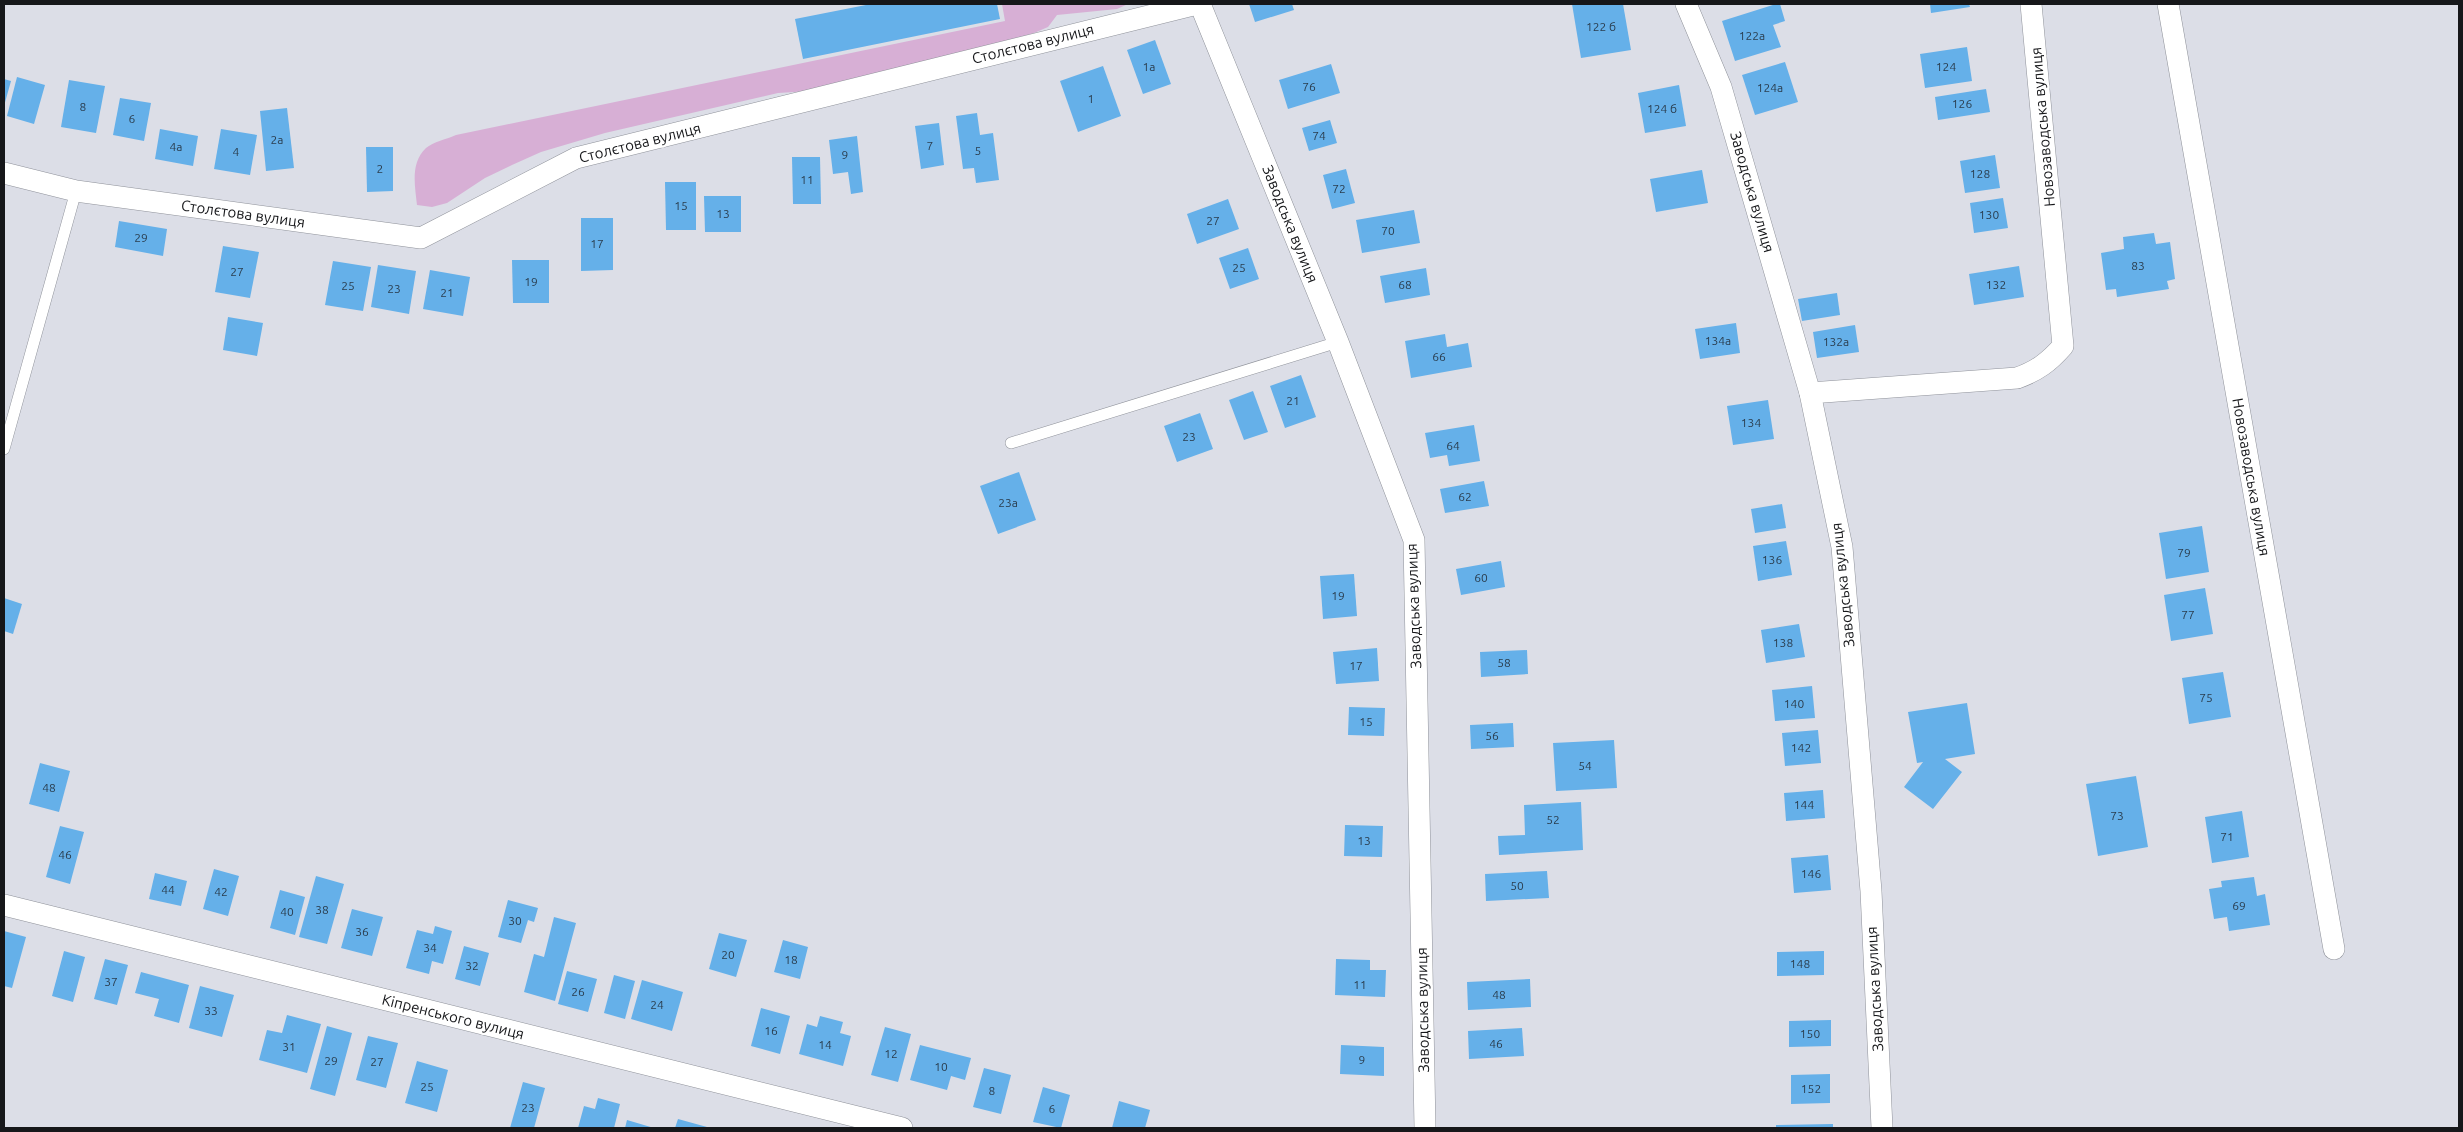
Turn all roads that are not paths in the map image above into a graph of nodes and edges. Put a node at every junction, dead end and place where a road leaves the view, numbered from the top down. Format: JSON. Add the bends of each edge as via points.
{"nodes":[{"id":1,"x":1198,"y":4,"type":"edge"},
{"id":2,"x":1686,"y":4,"type":"edge"},
{"id":3,"x":2031,"y":4,"type":"edge"},
{"id":4,"x":2168,"y":4,"type":"edge"},
{"id":5,"x":4,"y":173,"type":"edge"},
{"id":6,"x":76,"y":190,"type":"junction"},
{"id":7,"x":1338,"y":342,"type":"junction"},
{"id":8,"x":1810,"y":393,"type":"junction"},
{"id":9,"x":1011,"y":443,"type":"dead end"},
{"id":10,"x":4,"y":449,"type":"edge"},
{"id":11,"x":4,"y":905,"type":"edge"},
{"id":12,"x":2334,"y":949,"type":"dead end"},
{"id":13,"x":902,"y":1128,"type":"edge"},
{"id":14,"x":1425,"y":1128,"type":"edge"},
{"id":15,"x":1882,"y":1128,"type":"edge"}],
"edges":[{"from":1,"to":6,"type":"street","name":"Столєтова вулиця","via":[[576,158],[421,238]]},
{"from":1,"to":7,"type":"street","name":"Заводська вулиця"},
{"from":2,"to":8,"type":"street","name":"Заводська вулиця","via":[[1721,87]]},
{"from":3,"to":8,"type":"street","name":"Новозаводська вулиця","via":[[2063,346],[2036,372],[2017,378]]},
{"from":4,"to":12,"type":"street","name":"Новозаводська вулиця"},
{"from":5,"to":6,"type":"street","name":"Столєтова вулиця"},
{"from":6,"to":10,"type":"lane"},
{"from":7,"to":9,"type":"lane"},
{"from":7,"to":14,"type":"street","name":"Заводська вулиця","via":[[1414,540]]},
{"from":8,"to":15,"type":"street","name":"Заводська вулиця","via":[[1842,547],[1871,891]]},
{"from":11,"to":13,"type":"street","name":"Кіпренського вулиця"}]}
